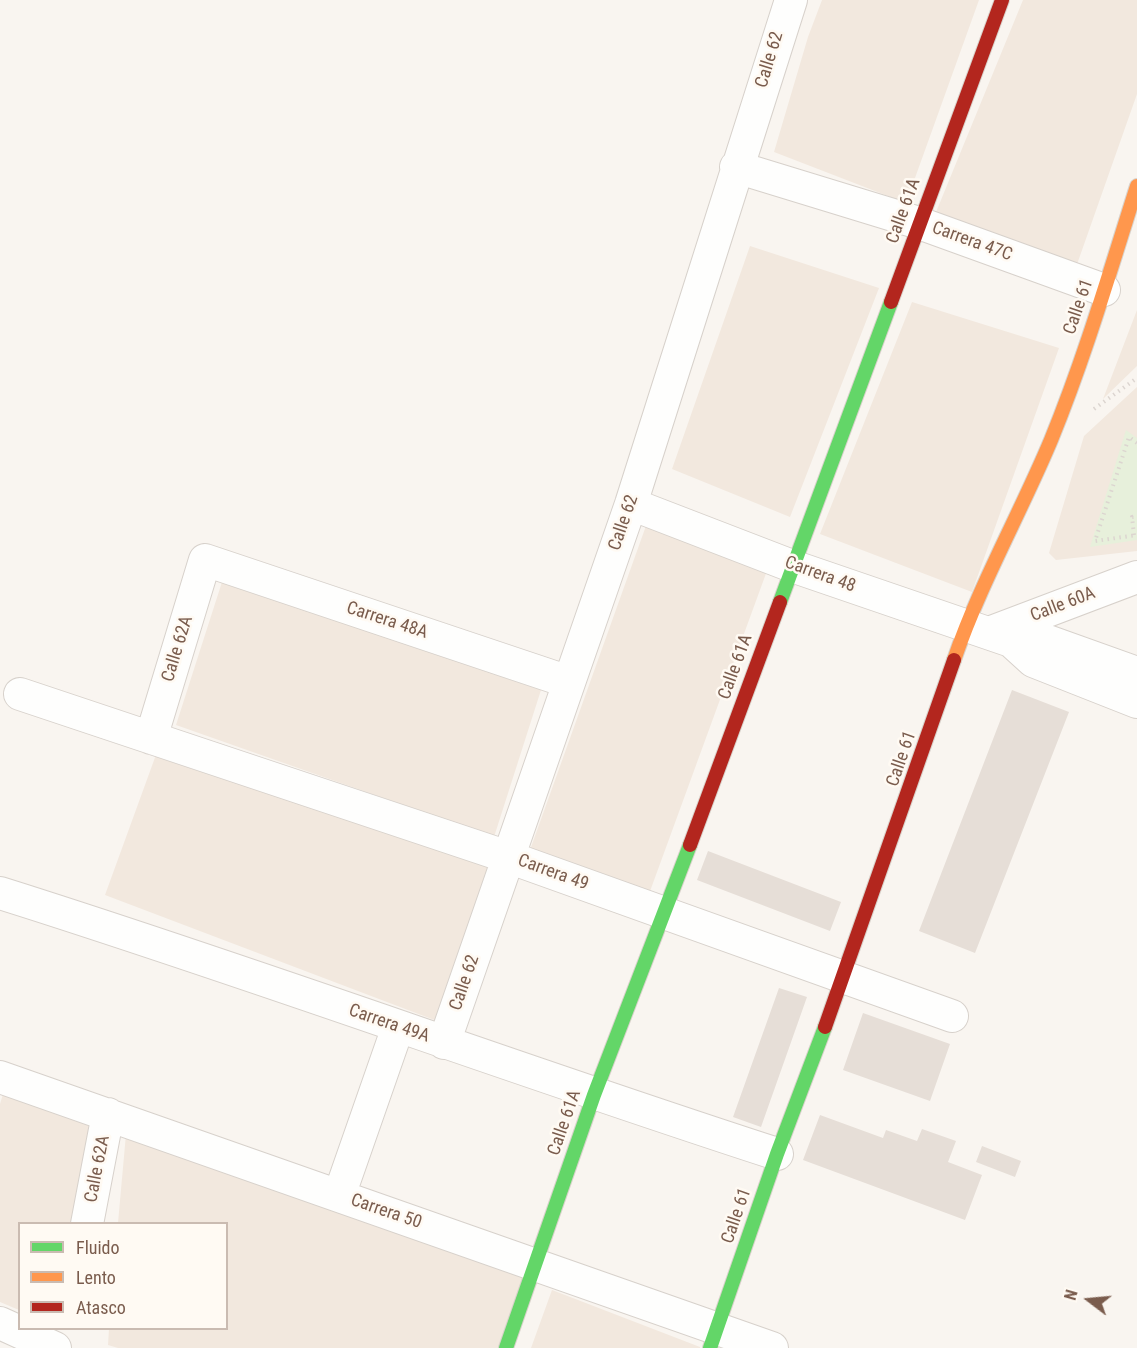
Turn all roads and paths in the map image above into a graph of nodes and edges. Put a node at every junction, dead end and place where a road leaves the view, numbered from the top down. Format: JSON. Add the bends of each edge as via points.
{"nodes":[{"id":1,"x":791,"y":0,"type":"edge"},
{"id":2,"x":1002,"y":0,"type":"edge"},
{"id":3,"x":736,"y":167,"type":"junction"},
{"id":4,"x":1137,"y":186,"type":"edge"},
{"id":5,"x":919,"y":223,"type":"junction"},
{"id":6,"x":1104,"y":290,"type":"junction"},
{"id":7,"x":1137,"y":443,"type":"edge"},
{"id":8,"x":631,"y":504,"type":"junction"},
{"id":9,"x":1137,"y":515,"type":"edge"},
{"id":10,"x":1135,"y":535,"type":"edge"},
{"id":11,"x":206,"y":561,"type":"joint"},
{"id":12,"x":792,"y":566,"type":"junction"},
{"id":13,"x":1137,"y":577,"type":"edge"},
{"id":14,"x":989,"y":634,"type":"junction"},
{"id":15,"x":1137,"y":673,"type":"edge"},
{"id":16,"x":569,"y":682,"type":"junction"},
{"id":17,"x":20,"y":694,"type":"dead end"},
{"id":18,"x":1137,"y":702,"type":"edge"},
{"id":19,"x":151,"y":738,"type":"junction"},
{"id":20,"x":508,"y":857,"type":"junction"},
{"id":21,"x":0,"y":893,"type":"edge"},
{"id":22,"x":664,"y":914,"type":"junction"},
{"id":23,"x":845,"y":976,"type":"junction"},
{"id":24,"x":952,"y":1016,"type":"dead end"},
{"id":25,"x":398,"y":1027,"type":"junction"},
{"id":26,"x":444,"y":1043,"type":"junction"},
{"id":27,"x":0,"y":1077,"type":"edge"},
{"id":28,"x":594,"y":1095,"type":"junction"},
{"id":29,"x":108,"y":1114,"type":"junction"},
{"id":30,"x":777,"y":1154,"type":"junction"},
{"id":31,"x":339,"y":1196,"type":"junction"},
{"id":32,"x":87,"y":1222,"type":"edge"},
{"id":33,"x":535,"y":1264,"type":"junction"},
{"id":34,"x":0,"y":1323,"type":"edge"},
{"id":35,"x":66,"y":1330,"type":"edge"},
{"id":36,"x":714,"y":1338,"type":"edge"},
{"id":37,"x":55,"y":1348,"type":"edge"},
{"id":38,"x":63,"y":1348,"type":"edge"},
{"id":39,"x":506,"y":1348,"type":"edge"},
{"id":40,"x":772,"y":1348,"type":"edge"}],
"edges":[{"from":1,"to":3,"type":"street","name":"Calle 62"},
{"from":2,"to":5,"type":"street","name":"Calle 61A"},
{"from":3,"to":5,"type":"street","name":"Carrera 47C"},
{"from":3,"to":8,"type":"street","name":"Calle 62"},
{"from":4,"to":6,"type":"street","name":"Calle 61"},
{"from":5,"to":6,"type":"street","name":"Carrera 47C"},
{"from":5,"to":12,"type":"street","name":"Calle 61A"},
{"from":6,"to":14,"type":"street","name":"Calle 61"},
{"from":7,"to":10,"type":"path","via":[[1129,438],[1095,541]]},
{"from":8,"to":12,"type":"street","name":"Carrera 48"},
{"from":8,"to":16,"type":"street","name":"Calle 62"},
{"from":9,"to":10,"type":"path","via":[[1132,517]]},
{"from":11,"to":16,"type":"street","name":"Carrera 48A"},
{"from":11,"to":19,"type":"street","name":"Calle 62A"},
{"from":12,"to":14,"type":"street","name":"Carrera 48"},
{"from":12,"to":22,"type":"street","name":"Calle 61A"},
{"from":13,"to":14,"type":"street","name":"Calle 60A"},
{"from":14,"to":15,"type":"street","name":"Carrera 48","via":[[1042,639]]},
{"from":14,"to":18,"type":"street","name":"Carrera 48","via":[[1033,661]]},
{"from":14,"to":23,"type":"street","name":"Calle 61"},
{"from":16,"to":20,"type":"street","name":"Calle 62"},
{"from":17,"to":19,"type":"street","name":"Carrera 49"},
{"from":19,"to":20,"type":"street","name":"Carrera 49"},
{"from":20,"to":22,"type":"street","name":"Carrera 49"},
{"from":20,"to":26,"type":"street","name":"Calle 62"},
{"from":21,"to":25,"type":"street","name":"Carrera 49A","via":[[156,942]]},
{"from":22,"to":23,"type":"street","name":"Carrera 49"},
{"from":22,"to":28,"type":"street","name":"Calle 61A"},
{"from":23,"to":24,"type":"street","name":"Carrera 49"},
{"from":23,"to":30,"type":"street","name":"Calle 61"},
{"from":25,"to":26,"type":"street","name":"Carrera 49A"},
{"from":25,"to":31,"type":"street"},
{"from":26,"to":28,"type":"street","name":"Carrera 49A"},
{"from":27,"to":29,"type":"street","name":"Carrera 50"},
{"from":28,"to":30,"type":"street","name":"Carrera 49A"},
{"from":28,"to":33,"type":"street","name":"Calle 61A"},
{"from":29,"to":31,"type":"street","name":"Carrera 50"},
{"from":29,"to":32,"type":"street","name":"Calle 62A"},
{"from":30,"to":36,"type":"street","name":"Calle 61"},
{"from":31,"to":33,"type":"street","name":"Carrera 50"},
{"from":33,"to":36,"type":"street","name":"Carrera 50"},
{"from":33,"to":39,"type":"street","name":"Calle 61A"},
{"from":34,"to":37,"type":"street"},
{"from":35,"to":38,"type":"street"},
{"from":36,"to":40,"type":"street","name":"Carrera 50"}]}
